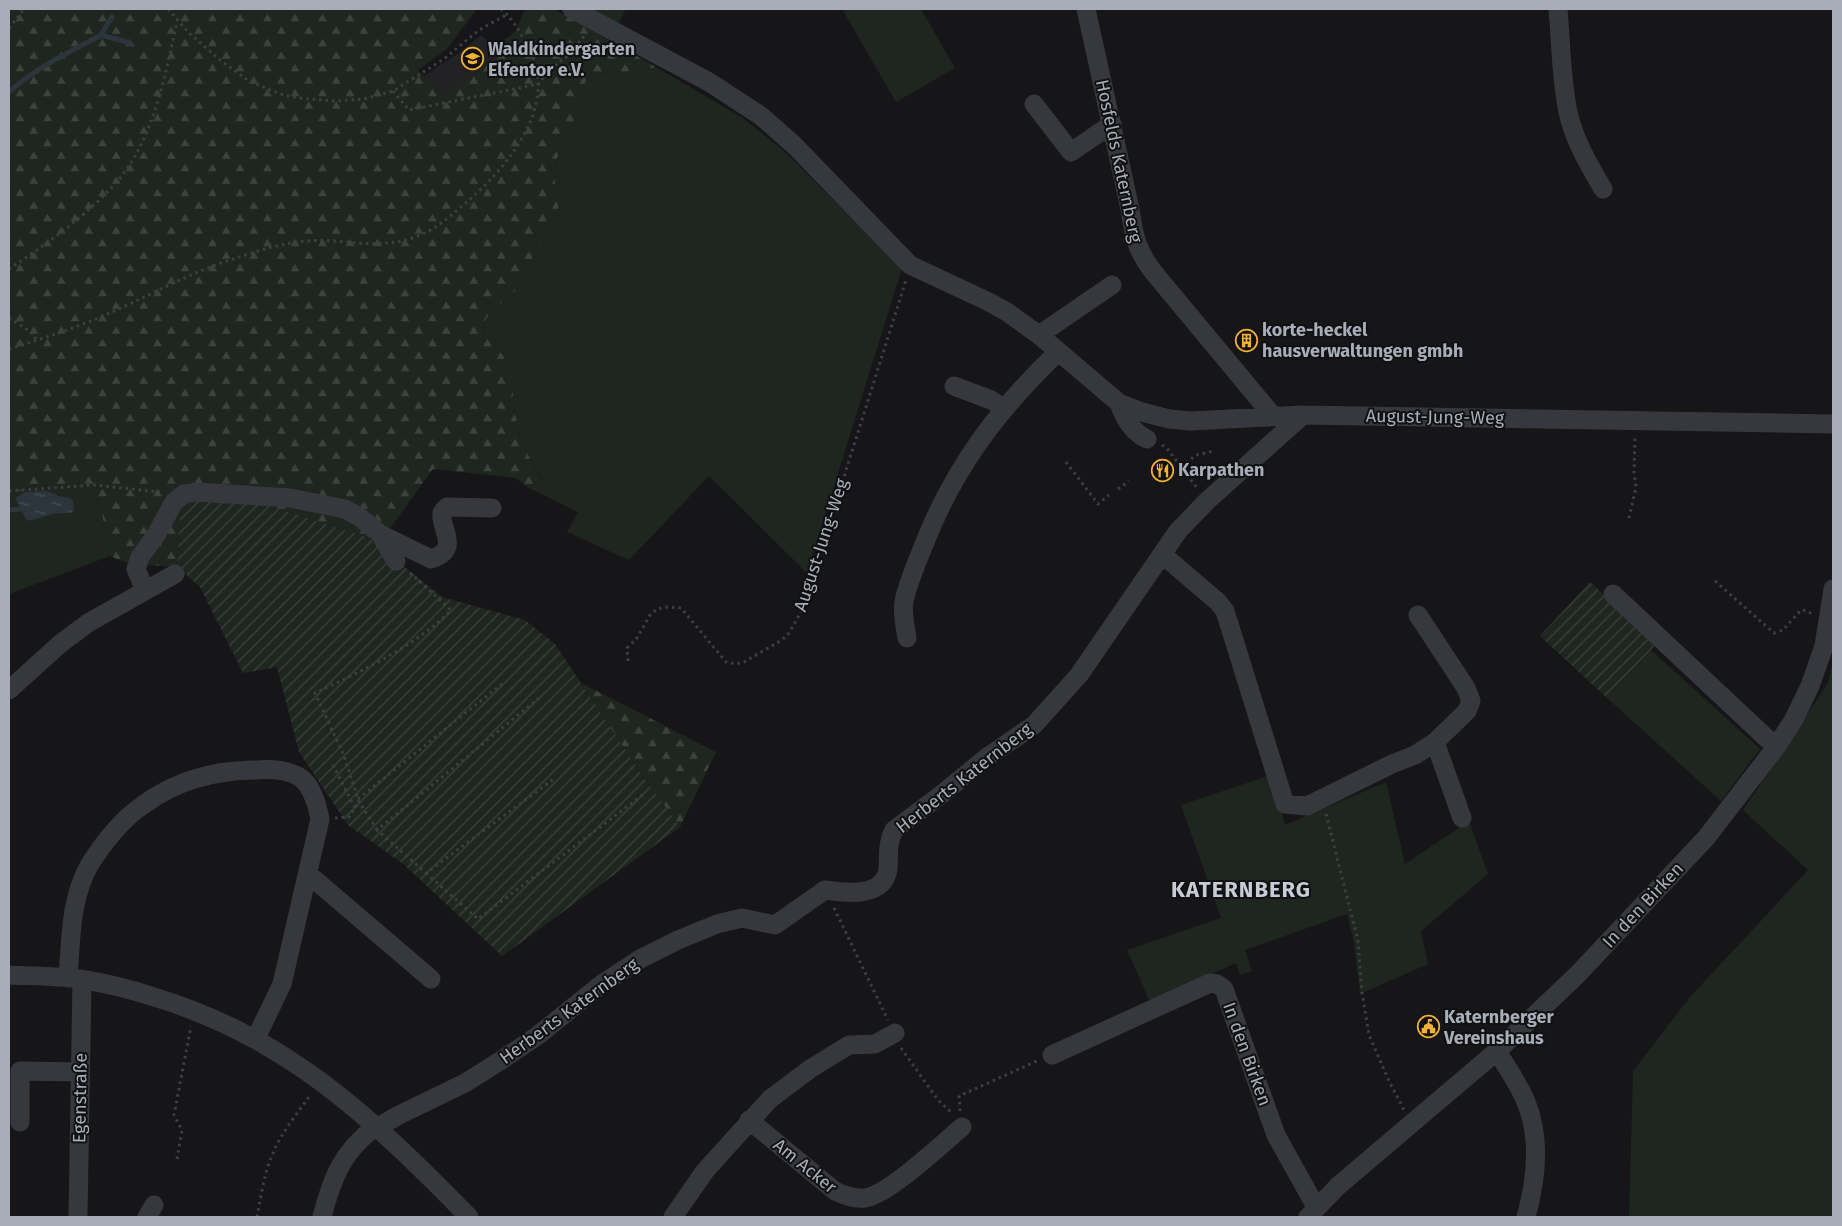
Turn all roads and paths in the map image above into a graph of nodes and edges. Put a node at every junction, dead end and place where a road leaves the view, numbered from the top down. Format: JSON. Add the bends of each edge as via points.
{"nodes":[{"id":1,"x":24,"y":9,"type":"edge"},
{"id":2,"x":168,"y":9,"type":"edge"},
{"id":3,"x":501,"y":9,"type":"edge"},
{"id":4,"x":572,"y":9,"type":"edge"},
{"id":5,"x":1086,"y":9,"type":"edge"},
{"id":6,"x":1558,"y":9,"type":"edge"},
{"id":7,"x":508,"y":14,"type":"junction"},
{"id":8,"x":177,"y":21,"type":"junction"},
{"id":9,"x":598,"y":23,"type":"junction"},
{"id":10,"x":9,"y":28,"type":"edge"},
{"id":11,"x":539,"y":84,"type":"junction"},
{"id":12,"x":393,"y":91,"type":"junction"},
{"id":13,"x":1034,"y":104,"type":"dead end"},
{"id":14,"x":1112,"y":124,"type":"junction"},
{"id":15,"x":1602,"y":189,"type":"dead end"},
{"id":16,"x":910,"y":265,"type":"junction"},
{"id":17,"x":9,"y":269,"type":"edge"},
{"id":18,"x":1112,"y":285,"type":"dead end"},
{"id":19,"x":9,"y":318,"type":"edge"},
{"id":20,"x":1039,"y":335,"type":"junction"},
{"id":21,"x":36,"y":340,"type":"junction"},
{"id":22,"x":9,"y":349,"type":"edge"},
{"id":23,"x":1058,"y":352,"type":"junction"},
{"id":24,"x":954,"y":386,"type":"dead end"},
{"id":25,"x":1119,"y":403,"type":"junction"},
{"id":26,"x":1004,"y":408,"type":"junction"},
{"id":27,"x":1304,"y":414,"type":"junction"},
{"id":28,"x":1260,"y":421,"type":"junction"},
{"id":29,"x":1833,"y":424,"type":"edge"},
{"id":30,"x":1153,"y":442,"type":"joint"},
{"id":31,"x":1635,"y":450,"type":"dead end"},
{"id":32,"x":1214,"y":451,"type":"dead end"},
{"id":33,"x":1066,"y":462,"type":"dead end"},
{"id":34,"x":1181,"y":467,"type":"junction"},
{"id":35,"x":1129,"y":481,"type":"dead end"},
{"id":36,"x":1118,"y":489,"type":"dead end"},
{"id":37,"x":9,"y":491,"type":"edge"},
{"id":38,"x":184,"y":494,"type":"junction"},
{"id":39,"x":1109,"y":495,"type":"dead end"},
{"id":40,"x":1207,"y":501,"type":"junction"},
{"id":41,"x":492,"y":508,"type":"dead end"},
{"id":42,"x":1629,"y":518,"type":"dead end"},
{"id":43,"x":380,"y":534,"type":"junction"},
{"id":44,"x":1163,"y":555,"type":"junction"},
{"id":45,"x":396,"y":561,"type":"joint"},
{"id":46,"x":175,"y":574,"type":"dead end"},
{"id":47,"x":1715,"y":581,"type":"dead end"},
{"id":48,"x":1833,"y":589,"type":"edge"},
{"id":49,"x":145,"y":590,"type":"junction"},
{"id":50,"x":1613,"y":594,"type":"dead end"},
{"id":51,"x":1418,"y":615,"type":"dead end"},
{"id":52,"x":1828,"y":623,"type":"junction"},
{"id":53,"x":907,"y":638,"type":"dead end"},
{"id":54,"x":628,"y":661,"type":"dead end"},
{"id":55,"x":503,"y":683,"type":"dead end"},
{"id":56,"x":9,"y":690,"type":"edge"},
{"id":57,"x":539,"y":698,"type":"dead end"},
{"id":58,"x":1435,"y":742,"type":"junction"},
{"id":59,"x":1776,"y":747,"type":"junction"},
{"id":60,"x":333,"y":765,"type":"dead end"},
{"id":61,"x":555,"y":778,"type":"dead end"},
{"id":62,"x":644,"y":794,"type":"dead end"},
{"id":63,"x":358,"y":800,"type":"junction"},
{"id":64,"x":355,"y":808,"type":"junction"},
{"id":65,"x":1318,"y":816,"type":"dead end"},
{"id":66,"x":320,"y":818,"type":"junction"},
{"id":67,"x":1462,"y":818,"type":"dead end"},
{"id":68,"x":376,"y":830,"type":"junction"},
{"id":69,"x":426,"y":873,"type":"junction"},
{"id":70,"x":308,"y":874,"type":"junction"},
{"id":71,"x":825,"y":890,"type":"junction"},
{"id":72,"x":9,"y":975,"type":"edge"},
{"id":73,"x":75,"y":979,"type":"junction"},
{"id":74,"x":431,"y":979,"type":"dead end"},
{"id":75,"x":194,"y":1010,"type":"junction"},
{"id":76,"x":895,"y":1033,"type":"junction"},
{"id":77,"x":256,"y":1038,"type":"junction"},
{"id":78,"x":1497,"y":1052,"type":"junction"},
{"id":79,"x":1052,"y":1054,"type":"joint"},
{"id":80,"x":80,"y":1072,"type":"junction"},
{"id":81,"x":320,"y":1080,"type":"junction"},
{"id":82,"x":959,"y":1096,"type":"dead end"},
{"id":83,"x":950,"y":1110,"type":"dead end"},
{"id":84,"x":749,"y":1120,"type":"junction"},
{"id":85,"x":20,"y":1122,"type":"dead end"},
{"id":86,"x":1411,"y":1123,"type":"junction"},
{"id":87,"x":962,"y":1127,"type":"dead end"},
{"id":88,"x":376,"y":1128,"type":"junction"},
{"id":89,"x":177,"y":1159,"type":"dead end"},
{"id":90,"x":1312,"y":1212,"type":"edge"},
{"id":91,"x":78,"y":1217,"type":"edge"},
{"id":92,"x":257,"y":1217,"type":"edge"},
{"id":93,"x":322,"y":1217,"type":"edge"},
{"id":94,"x":469,"y":1217,"type":"edge"},
{"id":95,"x":673,"y":1217,"type":"edge"},
{"id":96,"x":1526,"y":1217,"type":"edge"}],
"edges":[{"from":1,"to":10,"type":"path"},
{"from":2,"to":8,"type":"path"},
{"from":3,"to":7,"type":"path"},
{"from":4,"to":9,"type":"street","name":"August-Jung-Weg"},
{"from":5,"to":14,"type":"street","name":"Hosfelds Katernberg"},
{"from":6,"to":15,"type":"street","via":[[1568,113],[1577,140]]},
{"from":7,"to":11,"type":"path","via":[[536,61]]},
{"from":7,"to":12,"type":"path","via":[[479,30],[444,59]]},
{"from":8,"to":12,"type":"path","via":[[234,71],[280,94],[336,102]]},
{"from":8,"to":17,"type":"path","via":[[155,110],[139,147],[120,177],[100,200]]},
{"from":9,"to":11,"type":"path","via":[[548,71]]},
{"from":9,"to":16,"type":"street","name":"August-Jung-Weg","via":[[709,82],[761,116],[794,145]]},
{"from":11,"to":12,"type":"path","via":[[409,110]]},
{"from":11,"to":21,"type":"path","via":[[527,128],[511,157],[480,190],[440,225],[427,232],[386,244],[308,241],[266,248],[186,277],[112,312]]},
{"from":13,"to":14,"type":"street","via":[[1071,152]]},
{"from":14,"to":28,"type":"street","name":"Hosfelds Katernberg","via":[[1140,253]]},
{"from":16,"to":20,"type":"street","name":"August-Jung-Weg","via":[[989,302]]},
{"from":16,"to":54,"type":"path","name":"August-Jung-Weg","via":[[802,610],[789,633],[744,662],[735,664],[726,662],[681,608],[665,607],[650,615],[627,648]]},
{"from":18,"to":20,"type":"street"},
{"from":19,"to":21,"type":"path","via":[[34,334]]},
{"from":20,"to":23,"type":"street","name":"August-Jung-Weg"},
{"from":21,"to":22,"type":"path"},
{"from":23,"to":25,"type":"street","name":"August-Jung-Weg"},
{"from":23,"to":26,"type":"street"},
{"from":24,"to":26,"type":"street"},
{"from":25,"to":28,"type":"street","name":"August-Jung-Weg","via":[[1154,416],[1179,420]]},
{"from":25,"to":30,"type":"street","via":[[1130,425]]},
{"from":26,"to":53,"type":"street","via":[[959,471],[929,530],[904,600]]},
{"from":27,"to":28,"type":"street","name":"August-Jung-Weg"},
{"from":27,"to":29,"type":"street","name":"August-Jung-Weg"},
{"from":27,"to":40,"type":"street","name":"Herberts Katernberg"},
{"from":30,"to":34,"type":"path","via":[[1166,447]]},
{"from":31,"to":42,"type":"path","via":[[1636,489]]},
{"from":32,"to":34,"type":"path","via":[[1196,455]]},
{"from":33,"to":39,"type":"path","via":[[1098,504]]},
{"from":34,"to":40,"type":"path"},
{"from":35,"to":36,"type":"path"},
{"from":37,"to":38,"type":"path","via":[[94,485]]},
{"from":38,"to":43,"type":"street","via":[[224,493],[290,498],[345,509]]},
{"from":38,"to":49,"type":"street","via":[[174,502],[137,564],[138,576]]},
{"from":40,"to":44,"type":"street","name":"Herberts Katernberg","via":[[1178,531]]},
{"from":41,"to":43,"type":"street","via":[[447,507],[442,515],[448,542],[437,557],[431,559]]},
{"from":43,"to":45,"type":"street"},
{"from":44,"to":58,"type":"street","via":[[1226,611],[1285,804],[1307,806]]},
{"from":44,"to":71,"type":"street","name":"Herberts Katernberg","via":[[1079,674],[1034,725],[894,830],[888,846],[888,870],[882,884],[864,891]]},
{"from":45,"to":63,"type":"path","via":[[451,610],[395,652],[315,693],[344,756]]},
{"from":46,"to":49,"type":"street"},
{"from":47,"to":52,"type":"path","via":[[1774,633],[1783,630],[1801,610],[1807,610]]},
{"from":48,"to":52,"type":"street","name":"In den Birken"},
{"from":49,"to":56,"type":"street","via":[[88,623]]},
{"from":50,"to":59,"type":"street"},
{"from":51,"to":58,"type":"street","via":[[1466,688],[1471,701],[1466,711]]},
{"from":52,"to":59,"type":"street","name":"In den Birken","via":[[1810,686]]},
{"from":55,"to":63,"type":"path"},
{"from":57,"to":68,"type":"path"},
{"from":58,"to":67,"type":"street"},
{"from":59,"to":78,"type":"street","name":"In den Birken","via":[[1706,838],[1577,975]]},
{"from":60,"to":64,"type":"path"},
{"from":61,"to":69,"type":"path"},
{"from":62,"to":69,"type":"path","via":[[478,919]]},
{"from":63,"to":64,"type":"path"},
{"from":63,"to":68,"type":"path"},
{"from":64,"to":66,"type":"path","via":[[349,817]]},
{"from":65,"to":86,"type":"path","via":[[1327,814],[1356,932],[1369,1036]]},
{"from":66,"to":70,"type":"street","name":"Egenstraße"},
{"from":66,"to":73,"type":"street","name":"Egenstraße","via":[[310,788],[298,776],[266,769],[216,773],[187,781],[149,800],[124,821],[89,866],[73,917]]},
{"from":68,"to":69,"type":"path"},
{"from":70,"to":74,"type":"street"},
{"from":70,"to":77,"type":"street","name":"Egenstraße","via":[[282,984]]},
{"from":71,"to":76,"type":"path"},
{"from":71,"to":88,"type":"street","name":"Herberts Katernberg","via":[[775,925],[742,918],[717,924],[640,959],[500,1061],[465,1083]]},
{"from":72,"to":73,"type":"street"},
{"from":73,"to":75,"type":"street","via":[[130,989]]},
{"from":73,"to":80,"type":"street","name":"Egenstraße"},
{"from":75,"to":77,"type":"street"},
{"from":75,"to":89,"type":"path","via":[[174,1115],[182,1130]]},
{"from":76,"to":83,"type":"path","via":[[903,1051],[938,1100]]},
{"from":76,"to":84,"type":"street","via":[[875,1044],[849,1045],[825,1059],[770,1099]]},
{"from":77,"to":81,"type":"street"},
{"from":78,"to":86,"type":"street","name":"In den Birken"},
{"from":78,"to":96,"type":"street","via":[[1527,1103],[1533,1125],[1534,1176]]},
{"from":79,"to":82,"type":"path"},
{"from":79,"to":90,"type":"street","name":"In den Birken","via":[[1210,983],[1217,984],[1224,989],[1276,1135]]},
{"from":80,"to":85,"type":"street","via":[[20,1071]]},
{"from":80,"to":91,"type":"street","name":"Egenstraße"},
{"from":81,"to":88,"type":"street"},
{"from":81,"to":92,"type":"path","via":[[273,1151]]},
{"from":84,"to":87,"type":"street","name":"Am Acker","via":[[835,1191],[855,1198],[866,1198],[889,1188]]},
{"from":84,"to":95,"type":"street","via":[[705,1171]]},
{"from":86,"to":90,"type":"street","name":"In den Birken"},
{"from":88,"to":93,"type":"street","name":"Herberts Katernberg","via":[[360,1138],[338,1168]]},
{"from":88,"to":94,"type":"street"}]}
